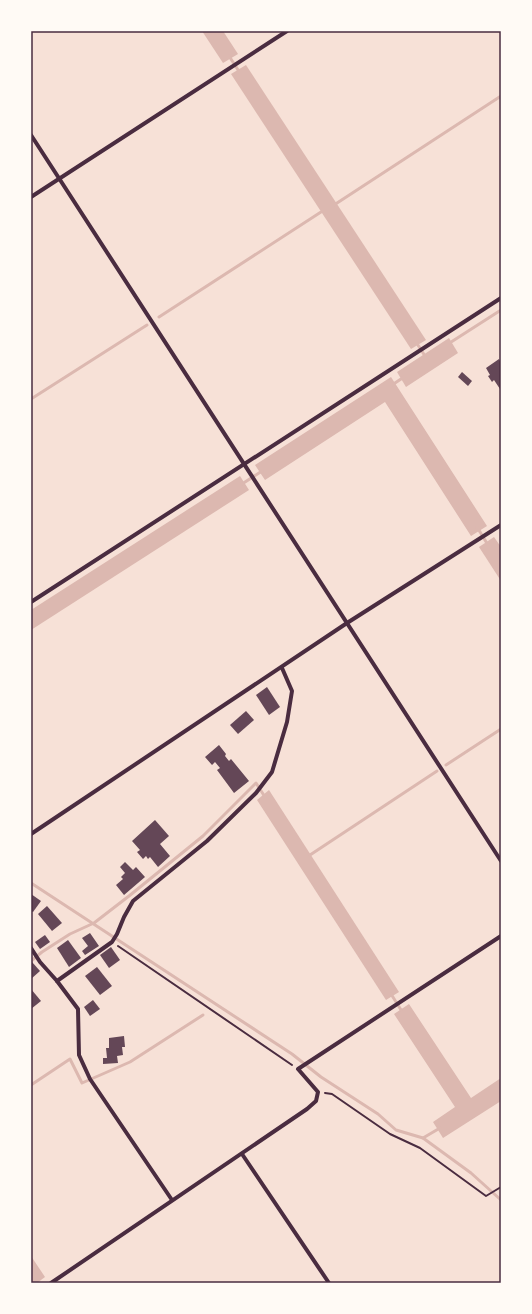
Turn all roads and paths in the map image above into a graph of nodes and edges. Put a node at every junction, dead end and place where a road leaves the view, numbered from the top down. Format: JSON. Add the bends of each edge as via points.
{"nodes":[{"id":1,"x":287,"y":31,"type":"edge"},
{"id":2,"x":31,"y":135,"type":"edge"},
{"id":3,"x":59,"y":179,"type":"junction"},
{"id":4,"x":31,"y":197,"type":"edge"},
{"id":5,"x":501,"y":298,"type":"edge"},
{"id":6,"x":244,"y":464,"type":"junction"},
{"id":7,"x":501,"y":525,"type":"edge"},
{"id":8,"x":31,"y":602,"type":"edge"},
{"id":9,"x":347,"y":624,"type":"junction"},
{"id":10,"x":282,"y":668,"type":"junction"},
{"id":11,"x":31,"y":834,"type":"edge"},
{"id":12,"x":501,"y":861,"type":"edge"},
{"id":13,"x":501,"y":936,"type":"edge"},
{"id":14,"x":112,"y":942,"type":"junction"},
{"id":15,"x":32,"y":950,"type":"edge"},
{"id":16,"x":58,"y":981,"type":"junction"},
{"id":17,"x":298,"y":1069,"type":"junction"},
{"id":18,"x":318,"y":1092,"type":"junction"},
{"id":19,"x":242,"y":1154,"type":"junction"},
{"id":20,"x":501,"y":1186,"type":"edge"},
{"id":21,"x":172,"y":1200,"type":"junction"},
{"id":22,"x":51,"y":1283,"type":"edge"},
{"id":23,"x":329,"y":1283,"type":"edge"}],
"edges":[{"from":1,"to":3,"type":"street"},
{"from":2,"to":3,"type":"street"},
{"from":3,"to":4,"type":"street"},
{"from":3,"to":6,"type":"street"},
{"from":5,"to":6,"type":"street"},
{"from":6,"to":8,"type":"street"},
{"from":6,"to":9,"type":"street"},
{"from":7,"to":9,"type":"street"},
{"from":9,"to":10,"type":"street"},
{"from":9,"to":12,"type":"street"},
{"from":10,"to":11,"type":"street"},
{"from":10,"to":14,"type":"street","via":[[292,691],[287,722],[272,772],[256,793],[207,841],[133,901]]},
{"from":13,"to":17,"type":"street"},
{"from":14,"to":16,"type":"street"},
{"from":14,"to":17,"type":"path"},
{"from":15,"to":16,"type":"street"},
{"from":16,"to":21,"type":"street","via":[[78,1009],[79,1055],[90,1079]]},
{"from":17,"to":18,"type":"street"},
{"from":18,"to":19,"type":"street","via":[[316,1100],[307,1109]]},
{"from":18,"to":20,"type":"path","via":[[332,1094],[390,1134],[420,1148],[486,1196]]},
{"from":19,"to":21,"type":"street"},
{"from":19,"to":23,"type":"street"},
{"from":21,"to":22,"type":"street"}]}
